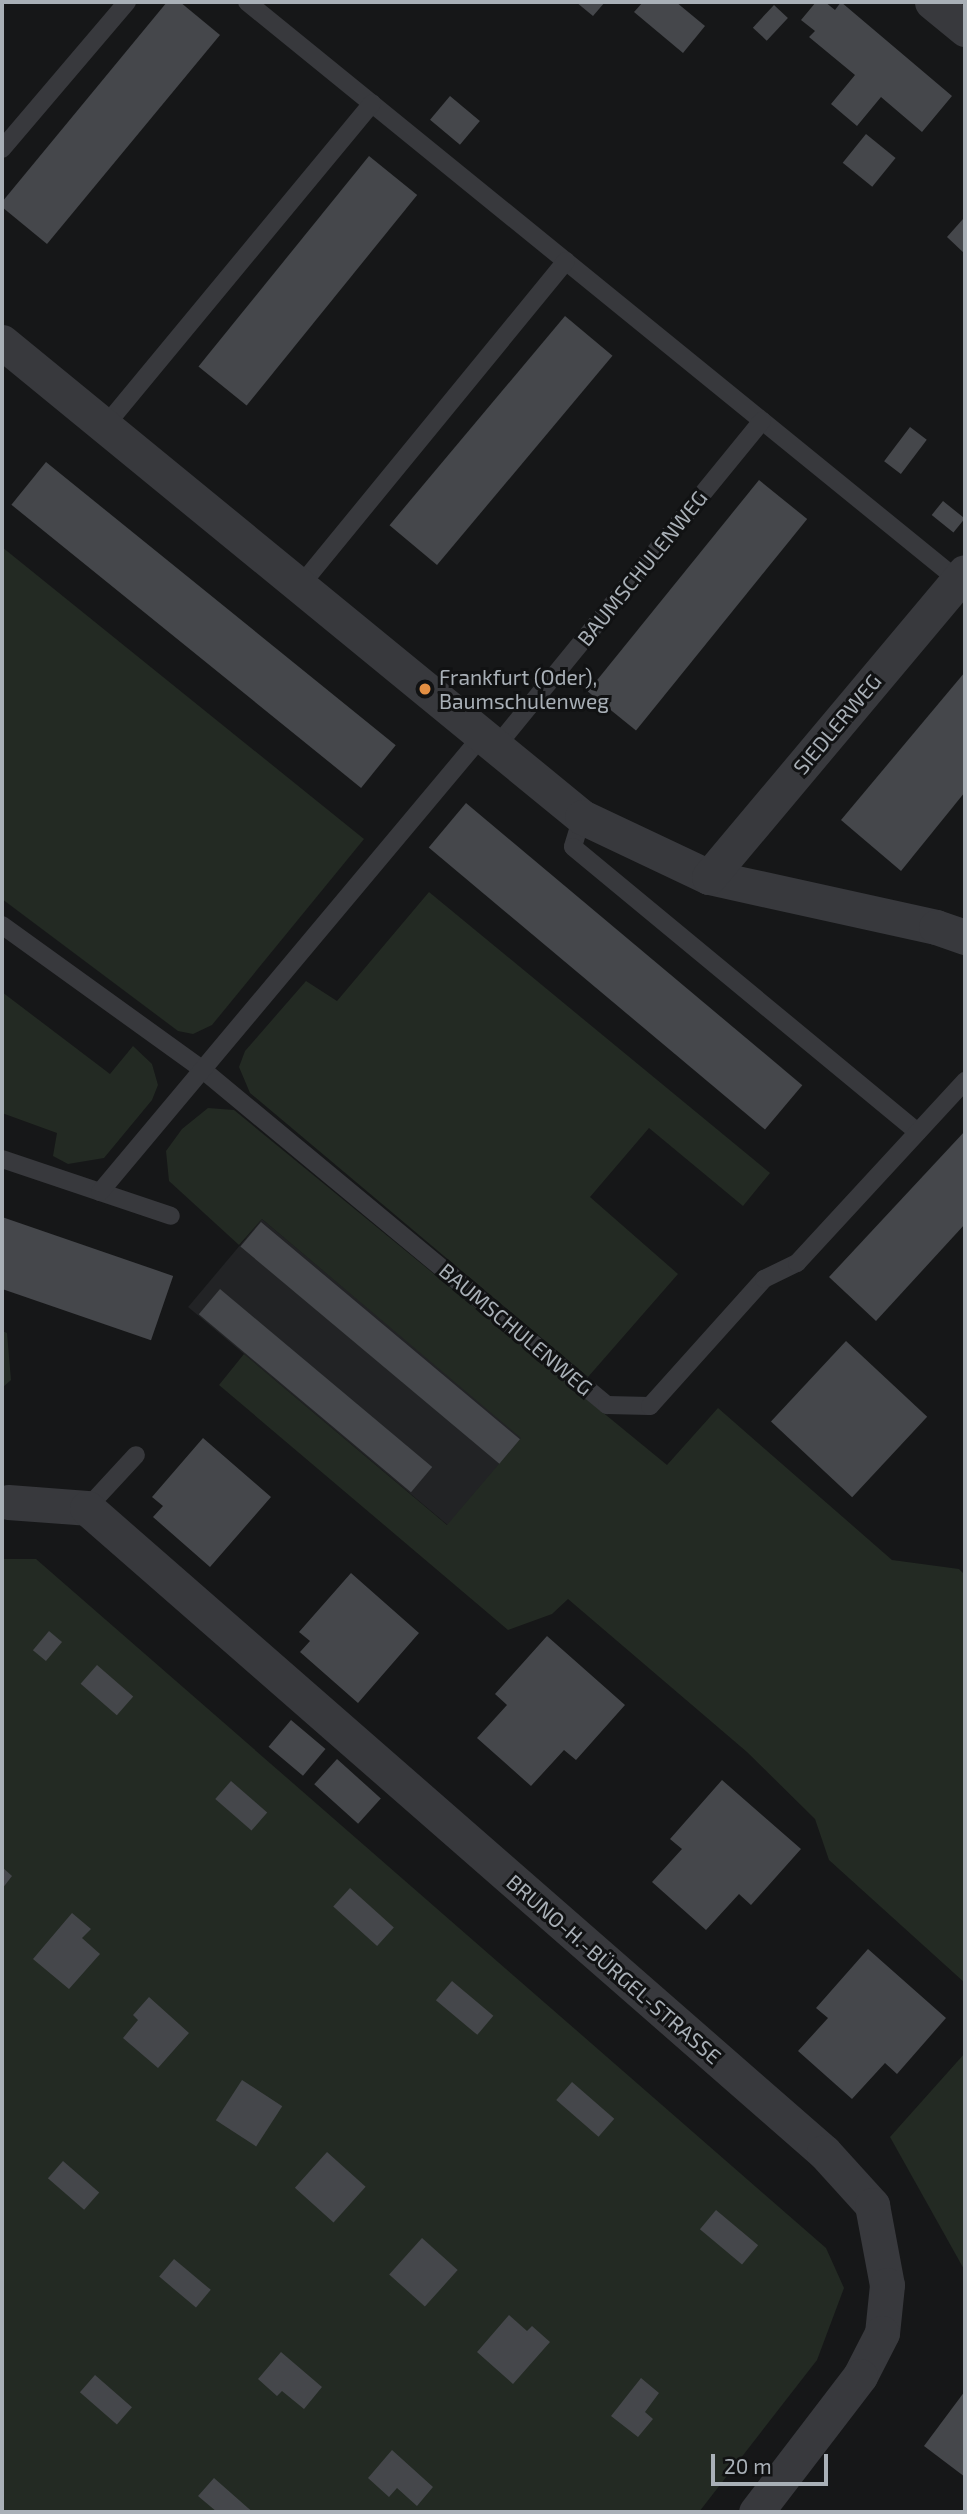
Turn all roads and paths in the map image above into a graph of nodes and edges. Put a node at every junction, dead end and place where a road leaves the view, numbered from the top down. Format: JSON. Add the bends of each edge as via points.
{"nodes":[{"id":1,"x":127,"y":2,"type":"edge"},
{"id":2,"x":247,"y":2,"type":"edge"},
{"id":3,"x":932,"y":2,"type":"edge"},
{"id":4,"x":965,"y":29,"type":"edge"},
{"id":5,"x":372,"y":103,"type":"junction"},
{"id":6,"x":2,"y":149,"type":"edge"},
{"id":7,"x":566,"y":261,"type":"junction"},
{"id":8,"x":2,"y":342,"type":"edge"},
{"id":9,"x":762,"y":421,"type":"junction"},
{"id":10,"x":105,"y":426,"type":"junction"},
{"id":11,"x":963,"y":579,"type":"edge"},
{"id":12,"x":300,"y":586,"type":"junction"},
{"id":13,"x":489,"y":741,"type":"junction"},
{"id":14,"x":582,"y":817,"type":"junction"},
{"id":15,"x":709,"y":877,"type":"junction"},
{"id":16,"x":2,"y":925,"type":"edge"},
{"id":17,"x":965,"y":937,"type":"edge"},
{"id":18,"x":203,"y":1070,"type":"junction"},
{"id":19,"x":965,"y":1081,"type":"edge"},
{"id":20,"x":918,"y":1132,"type":"junction"},
{"id":21,"x":2,"y":1159,"type":"edge"},
{"id":22,"x":100,"y":1192,"type":"junction"},
{"id":23,"x":171,"y":1216,"type":"dead end"},
{"id":24,"x":136,"y":1455,"type":"dead end"},
{"id":25,"x":8,"y":1502,"type":"dead end"},
{"id":26,"x":87,"y":1508,"type":"junction"},
{"id":27,"x":755,"y":2512,"type":"edge"}],
"edges":[{"from":1,"to":6,"type":"lane"},
{"from":2,"to":5,"type":"lane"},
{"from":3,"to":4,"type":"street"},
{"from":5,"to":7,"type":"lane"},
{"from":5,"to":10,"type":"lane"},
{"from":7,"to":9,"type":"lane"},
{"from":7,"to":12,"type":"lane"},
{"from":8,"to":10,"type":"street"},
{"from":9,"to":11,"type":"lane"},
{"from":9,"to":13,"type":"lane","name":"BAUMSCHULENWEG"},
{"from":10,"to":12,"type":"street"},
{"from":11,"to":15,"type":"street","name":"SIEDLERWEG"},
{"from":12,"to":13,"type":"street"},
{"from":13,"to":14,"type":"street"},
{"from":13,"to":18,"type":"lane","name":"BAUMSCHULENWEG"},
{"from":14,"to":15,"type":"street"},
{"from":14,"to":20,"type":"lane","via":[[573,847]]},
{"from":15,"to":17,"type":"street"},
{"from":16,"to":18,"type":"lane","name":"BAUMSCHULENWEG"},
{"from":18,"to":20,"type":"lane","name":"BAUMSCHULENWEG","via":[[607,1405],[650,1406],[764,1279],[797,1263]]},
{"from":18,"to":22,"type":"lane","name":"BAUMSCHULENWEG"},
{"from":19,"to":20,"type":"lane","name":"BAUMSCHULENWEG"},
{"from":21,"to":22,"type":"lane"},
{"from":22,"to":23,"type":"lane"},
{"from":24,"to":26,"type":"lane"},
{"from":25,"to":26,"type":"street"},
{"from":26,"to":27,"type":"street","name":"BRUNO-H.-BÜRGEL-STRASSE","via":[[824,2152],[872,2205],[887,2285],[882,2333],[860,2376]]}]}
